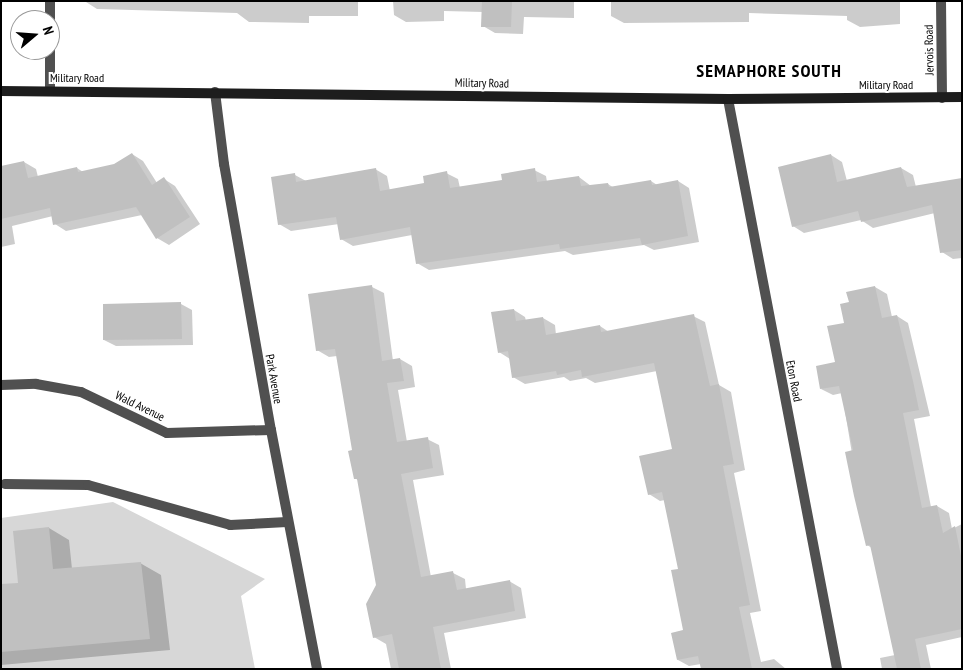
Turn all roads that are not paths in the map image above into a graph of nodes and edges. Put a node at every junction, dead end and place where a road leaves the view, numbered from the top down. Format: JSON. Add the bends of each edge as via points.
{"nodes":[{"id":1,"x":941,"y":1,"type":"edge"},
{"id":2,"x":50,"y":60,"type":"edge"},
{"id":3,"x":1,"y":91,"type":"edge"},
{"id":4,"x":50,"y":91,"type":"junction"},
{"id":5,"x":215,"y":92,"type":"junction"},
{"id":6,"x":962,"y":97,"type":"edge"},
{"id":7,"x":942,"y":98,"type":"junction"},
{"id":8,"x":728,"y":99,"type":"junction"},
{"id":9,"x":1,"y":385,"type":"edge"},
{"id":10,"x":271,"y":430,"type":"junction"},
{"id":11,"x":5,"y":484,"type":"dead end"},
{"id":12,"x":287,"y":522,"type":"junction"},
{"id":13,"x":317,"y":669,"type":"edge"},
{"id":14,"x":837,"y":669,"type":"edge"}],
"edges":[{"from":1,"to":7,"type":"street","name":"Jervois Road"},
{"from":2,"to":4,"type":"street"},
{"from":3,"to":4,"type":"main road","name":"Military Road"},
{"from":4,"to":5,"type":"main road","name":"Military Road"},
{"from":5,"to":8,"type":"main road","name":"Military Road"},
{"from":5,"to":10,"type":"street","name":"Park Avenue","via":[[224,164]]},
{"from":6,"to":7,"type":"main road","name":"Military Road"},
{"from":7,"to":8,"type":"main road","name":"Military Road"},
{"from":8,"to":14,"type":"street","name":"Eton Road"},
{"from":9,"to":10,"type":"street","name":"Wald Avenue","via":[[36,384],[81,392],[167,433]]},
{"from":10,"to":12,"type":"street","name":"Park Avenue"},
{"from":11,"to":12,"type":"street","via":[[88,485],[230,525]]},
{"from":12,"to":13,"type":"street","name":"Park Avenue"}]}
